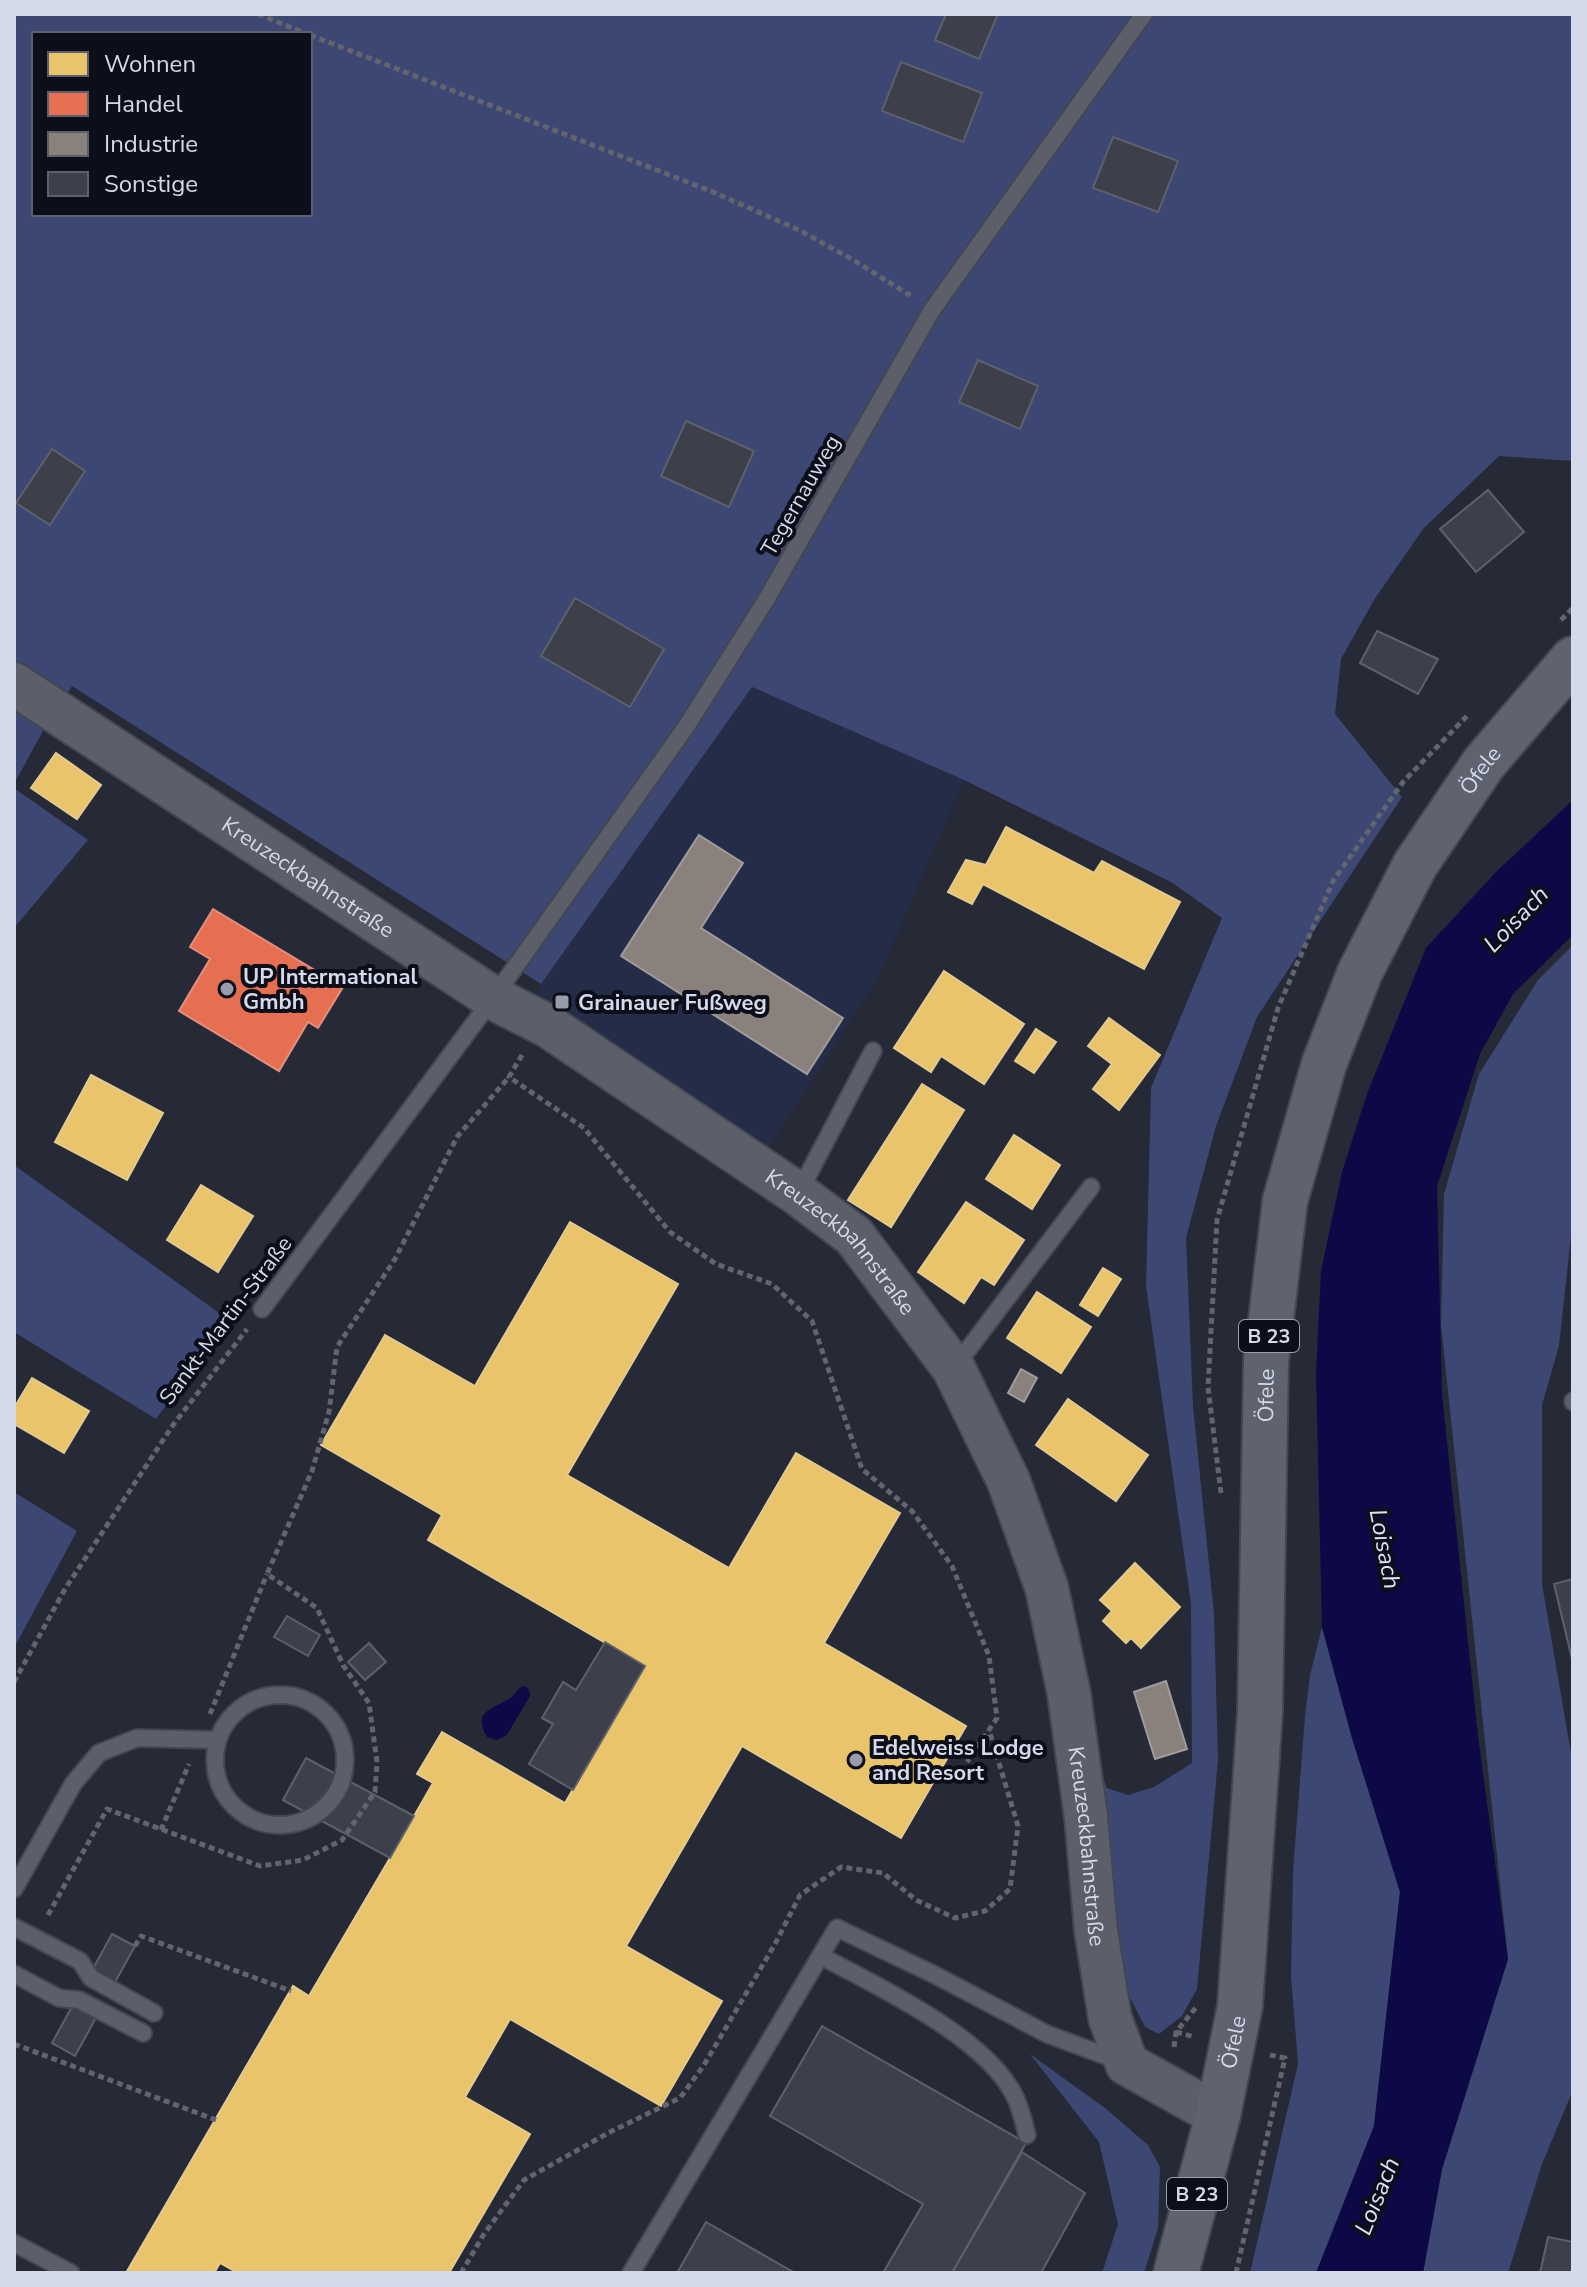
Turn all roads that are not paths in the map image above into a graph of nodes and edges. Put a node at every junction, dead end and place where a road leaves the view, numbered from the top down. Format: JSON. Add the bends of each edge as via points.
{"nodes":[{"id":1,"x":1144,"y":14,"type":"edge"},
{"id":2,"x":1573,"y":659,"type":"edge"},
{"id":3,"x":14,"y":684,"type":"edge"},
{"id":4,"x":493,"y":998,"type":"junction"},
{"id":5,"x":873,"y":1051,"type":"dead end"},
{"id":6,"x":1091,"y":1187,"type":"dead end"},
{"id":7,"x":798,"y":1194,"type":"junction"},
{"id":8,"x":262,"y":1309,"type":"road end"},
{"id":9,"x":954,"y":1369,"type":"junction"},
{"id":10,"x":209,"y":1739,"type":"junction"},
{"id":11,"x":14,"y":1889,"type":"edge"},
{"id":12,"x":14,"y":1927,"type":"edge"},
{"id":13,"x":821,"y":1956,"type":"junction"},
{"id":14,"x":14,"y":1974,"type":"edge"},
{"id":15,"x":154,"y":2013,"type":"dead end"},
{"id":16,"x":143,"y":2033,"type":"dead end"},
{"id":17,"x":1127,"y":2064,"type":"junction"},
{"id":18,"x":1218,"y":2115,"type":"junction"},
{"id":19,"x":1027,"y":2135,"type":"dead end"},
{"id":20,"x":14,"y":2243,"type":"edge"},
{"id":21,"x":71,"y":2273,"type":"edge"},
{"id":22,"x":631,"y":2273,"type":"edge"},
{"id":23,"x":1176,"y":2273,"type":"edge"}],
"edges":[{"from":1,"to":4,"type":"lane","name":"Tegernauweg","via":[[932,310],[766,600],[686,727]]},
{"from":2,"to":18,"type":"main road","name":"Öfele","number":"B 23","via":[[1484,763],[1415,865],[1360,972],[1324,1064],[1285,1201],[1266,1361],[1260,1712],[1240,2006]]},
{"from":3,"to":4,"type":"street","name":"Kreuzeckbahnstraße"},
{"from":4,"to":7,"type":"street","name":"Kreuzeckbahnstraße","via":[[544,1023]]},
{"from":4,"to":8,"type":"lane","name":"Sankt-Martin-Straße"},
{"from":5,"to":7,"type":"lane"},
{"from":6,"to":9,"type":"lane"},
{"from":7,"to":9,"type":"street","name":"Kreuzeckbahnstraße","via":[[854,1236]]},
{"from":9,"to":17,"type":"street","name":"Kreuzeckbahnstraße","via":[[1009,1482],[1047,1589],[1069,1694],[1110,2018]]},
{"from":10,"to":10,"type":"lane","via":[[218,1781],[228,1799],[261,1822],[303,1821],[335,1795],[343,1776],[345,1755],[327,1715],[309,1701],[288,1695],[265,1696],[245,1705]]},
{"from":10,"to":11,"type":"lane","via":[[137,1738],[99,1753],[73,1784]]},
{"from":12,"to":15,"type":"lane","via":[[80,1961],[91,1978]]},
{"from":13,"to":17,"type":"lane","via":[[837,1928],[1047,2034]]},
{"from":13,"to":19,"type":"lane","via":[[936,2019],[992,2066],[1016,2098]]},
{"from":13,"to":22,"type":"lane"},
{"from":14,"to":16,"type":"lane"},
{"from":17,"to":18,"type":"street"},
{"from":18,"to":23,"type":"main road","number":"B 23"},
{"from":20,"to":21,"type":"lane"}]}
